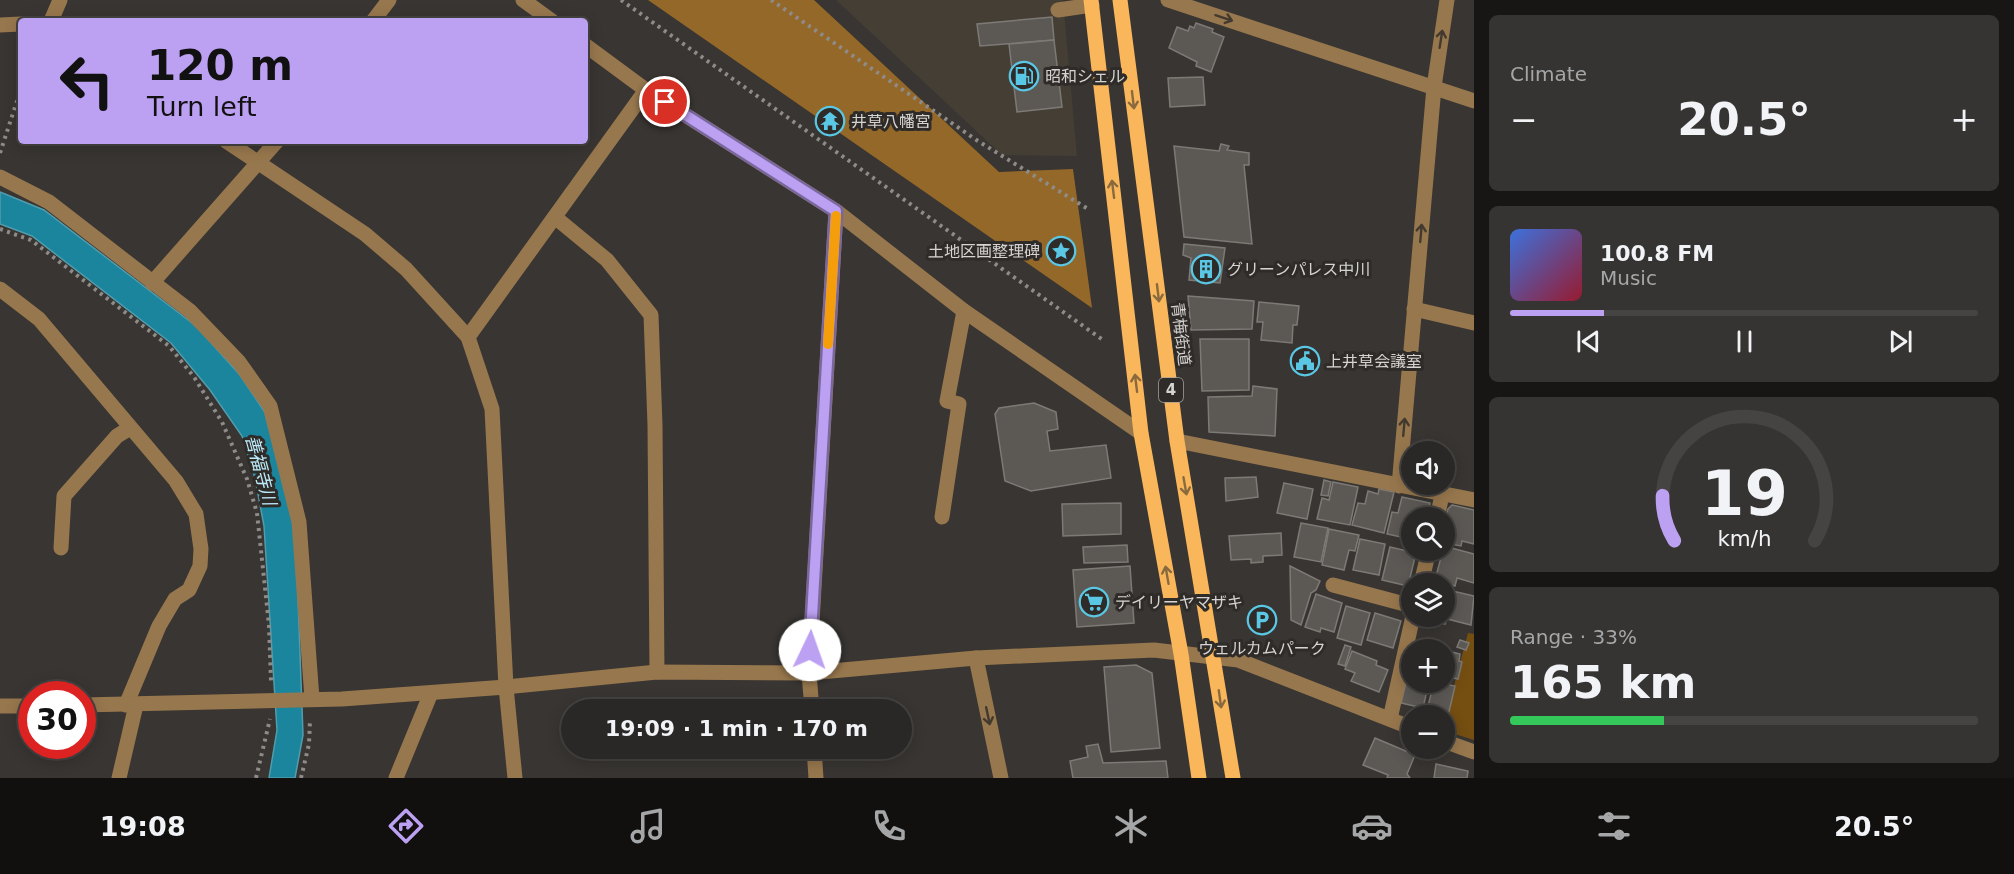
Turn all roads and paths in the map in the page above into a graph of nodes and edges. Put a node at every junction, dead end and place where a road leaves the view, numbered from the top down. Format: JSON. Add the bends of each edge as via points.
{"nodes":[{"id":1,"x":60,"y":0,"type":"edge"},
{"id":2,"x":389,"y":0,"type":"edge"},
{"id":3,"x":524,"y":0,"type":"edge"},
{"id":4,"x":621,"y":0,"type":"edge"},
{"id":5,"x":771,"y":0,"type":"edge"},
{"id":6,"x":1120,"y":0,"type":"edge"},
{"id":7,"x":1168,"y":0,"type":"edge"},
{"id":8,"x":1447,"y":0,"type":"edge"},
{"id":9,"x":1091,"y":3,"type":"edge"},
{"id":10,"x":1058,"y":9,"type":"dead end"},
{"id":11,"x":52,"y":18,"type":"edge"},
{"id":12,"x":375,"y":18,"type":"edge"},
{"id":13,"x":548,"y":18,"type":"edge"},
{"id":14,"x":18,"y":24,"type":"edge"},
{"id":15,"x":0,"y":25,"type":"edge"},
{"id":16,"x":588,"y":47,"type":"edge"},
{"id":17,"x":1434,"y":87,"type":"junction"},
{"id":18,"x":646,"y":90,"type":"junction"},
{"id":19,"x":18,"y":98,"type":"edge"},
{"id":20,"x":1474,"y":101,"type":"edge"},
{"id":21,"x":231,"y":144,"type":"edge"},
{"id":22,"x":275,"y":144,"type":"edge"},
{"id":23,"x":0,"y":153,"type":"edge"},
{"id":24,"x":260,"y":163,"type":"junction"},
{"id":25,"x":0,"y":177,"type":"edge"},
{"id":26,"x":1088,"y":209,"type":"dead end"},
{"id":27,"x":836,"y":211,"type":"junction"},
{"id":28,"x":556,"y":218,"type":"junction"},
{"id":29,"x":0,"y":229,"type":"edge"},
{"id":30,"x":152,"y":283,"type":"junction"},
{"id":31,"x":0,"y":289,"type":"edge"},
{"id":32,"x":1414,"y":309,"type":"junction"},
{"id":33,"x":964,"y":311,"type":"junction"},
{"id":34,"x":1474,"y":323,"type":"edge"},
{"id":35,"x":468,"y":337,"type":"junction"},
{"id":36,"x":1103,"y":340,"type":"dead end"},
{"id":37,"x":130,"y":428,"type":"junction"},
{"id":38,"x":1142,"y":433,"type":"junction"},
{"id":39,"x":1177,"y":441,"type":"junction"},
{"id":40,"x":1399,"y":486,"type":"joint"},
{"id":41,"x":1442,"y":495,"type":"joint"},
{"id":42,"x":1474,"y":500,"type":"edge"},
{"id":43,"x":1439,"y":507,"type":"edge"},
{"id":44,"x":942,"y":517,"type":"dead end"},
{"id":45,"x":61,"y":548,"type":"dead end"},
{"id":46,"x":1333,"y":585,"type":"dead end"},
{"id":47,"x":1401,"y":603,"type":"edge"},
{"id":48,"x":1411,"y":627,"type":"edge"},
{"id":49,"x":1181,"y":654,"type":"junction"},
{"id":50,"x":1214,"y":657,"type":"junction"},
{"id":51,"x":976,"y":658,"type":"junction"},
{"id":52,"x":657,"y":672,"type":"junction"},
{"id":53,"x":809,"y":673,"type":"junction"},
{"id":54,"x":506,"y":687,"type":"junction"},
{"id":55,"x":431,"y":693,"type":"junction"},
{"id":56,"x":310,"y":699,"type":"junction"},
{"id":57,"x":811,"y":699,"type":"edge"},
{"id":58,"x":273,"y":700,"type":"junction"},
{"id":59,"x":96,"y":705,"type":"edge"},
{"id":60,"x":131,"y":705,"type":"junction"},
{"id":61,"x":0,"y":706,"type":"edge"},
{"id":62,"x":18,"y":706,"type":"edge"},
{"id":63,"x":1390,"y":719,"type":"junction"},
{"id":64,"x":1401,"y":724,"type":"edge"},
{"id":65,"x":1455,"y":745,"type":"edge"},
{"id":66,"x":1474,"y":752,"type":"edge"},
{"id":67,"x":815,"y":759,"type":"edge"},
{"id":68,"x":119,"y":778,"type":"edge"},
{"id":69,"x":256,"y":778,"type":"edge"},
{"id":70,"x":301,"y":778,"type":"edge"},
{"id":71,"x":396,"y":778,"type":"edge"},
{"id":72,"x":515,"y":778,"type":"edge"},
{"id":73,"x":816,"y":778,"type":"edge"},
{"id":74,"x":1001,"y":778,"type":"edge"},
{"id":75,"x":1199,"y":778,"type":"edge"},
{"id":76,"x":1233,"y":778,"type":"edge"}],
"edges":[{"from":1,"to":11,"type":"street"},
{"from":2,"to":12,"type":"street"},
{"from":3,"to":13,"type":"street"},
{"from":4,"to":36,"type":"path"},
{"from":5,"to":26,"type":"path","via":[[978,141]]},
{"from":6,"to":39,"type":"main road","name":"青梅街道","number":"4","one_way":true},
{"from":7,"to":17,"type":"street","one_way":true},
{"from":17,"to":8,"type":"street","one_way":true},
{"from":9,"to":10,"type":"street"},
{"from":38,"to":9,"type":"main road","number":"4","one_way":true},
{"from":14,"to":15,"type":"street"},
{"from":16,"to":18,"type":"street"},
{"from":17,"to":20,"type":"street"},
{"from":32,"to":17,"type":"street","one_way":true},
{"from":18,"to":27,"type":"street"},
{"from":18,"to":28,"type":"street"},
{"from":19,"to":23,"type":"path"},
{"from":21,"to":24,"type":"street"},
{"from":22,"to":24,"type":"street"},
{"from":24,"to":30,"type":"street"},
{"from":24,"to":35,"type":"street","via":[[365,234],[406,269]]},
{"from":25,"to":30,"type":"street","via":[[49,202]]},
{"from":27,"to":33,"type":"street"},
{"from":27,"to":53,"type":"street"},
{"from":28,"to":35,"type":"street"},
{"from":28,"to":52,"type":"street","via":[[607,260],[651,315],[656,425]]},
{"from":29,"to":58,"type":"path","via":[[31,240],[169,346],[222,422],[257,513]]},
{"from":30,"to":56,"type":"street","via":[[190,311],[216,337],[270,406],[299,522]]},
{"from":31,"to":37,"type":"street","via":[[39,319]]},
{"from":32,"to":34,"type":"street"},
{"from":40,"to":32,"type":"street","one_way":true},
{"from":33,"to":38,"type":"street"},
{"from":33,"to":44,"type":"street","via":[[946,401],[959,404]]},
{"from":35,"to":54,"type":"street","via":[[492,409]]},
{"from":37,"to":45,"type":"street","via":[[117,435],[64,496]]},
{"from":37,"to":60,"type":"street","via":[[176,481],[196,514],[201,549],[200,566],[189,590],[175,599],[165,614]]},
{"from":49,"to":38,"type":"main road","number":"4","one_way":true},
{"from":39,"to":40,"type":"street"},
{"from":39,"to":50,"type":"main road","name":"青梅街道","number":"4","one_way":true},
{"from":41,"to":42,"type":"street"},
{"from":41,"to":43,"type":"street"},
{"from":46,"to":47,"type":"street"},
{"from":48,"to":63,"type":"street"},
{"from":49,"to":50,"type":"street"},
{"from":49,"to":51,"type":"street","via":[[1154,650]]},
{"from":49,"to":75,"type":"main road","number":"4"},
{"from":50,"to":63,"type":"street","via":[[1238,660]]},
{"from":50,"to":76,"type":"main road","name":"青梅街道","number":"4","one_way":true},
{"from":51,"to":53,"type":"street"},
{"from":51,"to":74,"type":"street","one_way":true},
{"from":52,"to":53,"type":"street"},
{"from":52,"to":54,"type":"street"},
{"from":53,"to":57,"type":"street"},
{"from":54,"to":55,"type":"street"},
{"from":54,"to":72,"type":"street"},
{"from":55,"to":56,"type":"street"},
{"from":55,"to":71,"type":"street"},
{"from":56,"to":58,"type":"street"},
{"from":56,"to":70,"type":"path","via":[[309,744]]},
{"from":58,"to":60,"type":"street"},
{"from":58,"to":69,"type":"path"},
{"from":59,"to":60,"type":"street"},
{"from":60,"to":68,"type":"street"},
{"from":61,"to":62,"type":"street"},
{"from":63,"to":64,"type":"street"},
{"from":65,"to":66,"type":"street"},
{"from":67,"to":73,"type":"street"}]}
